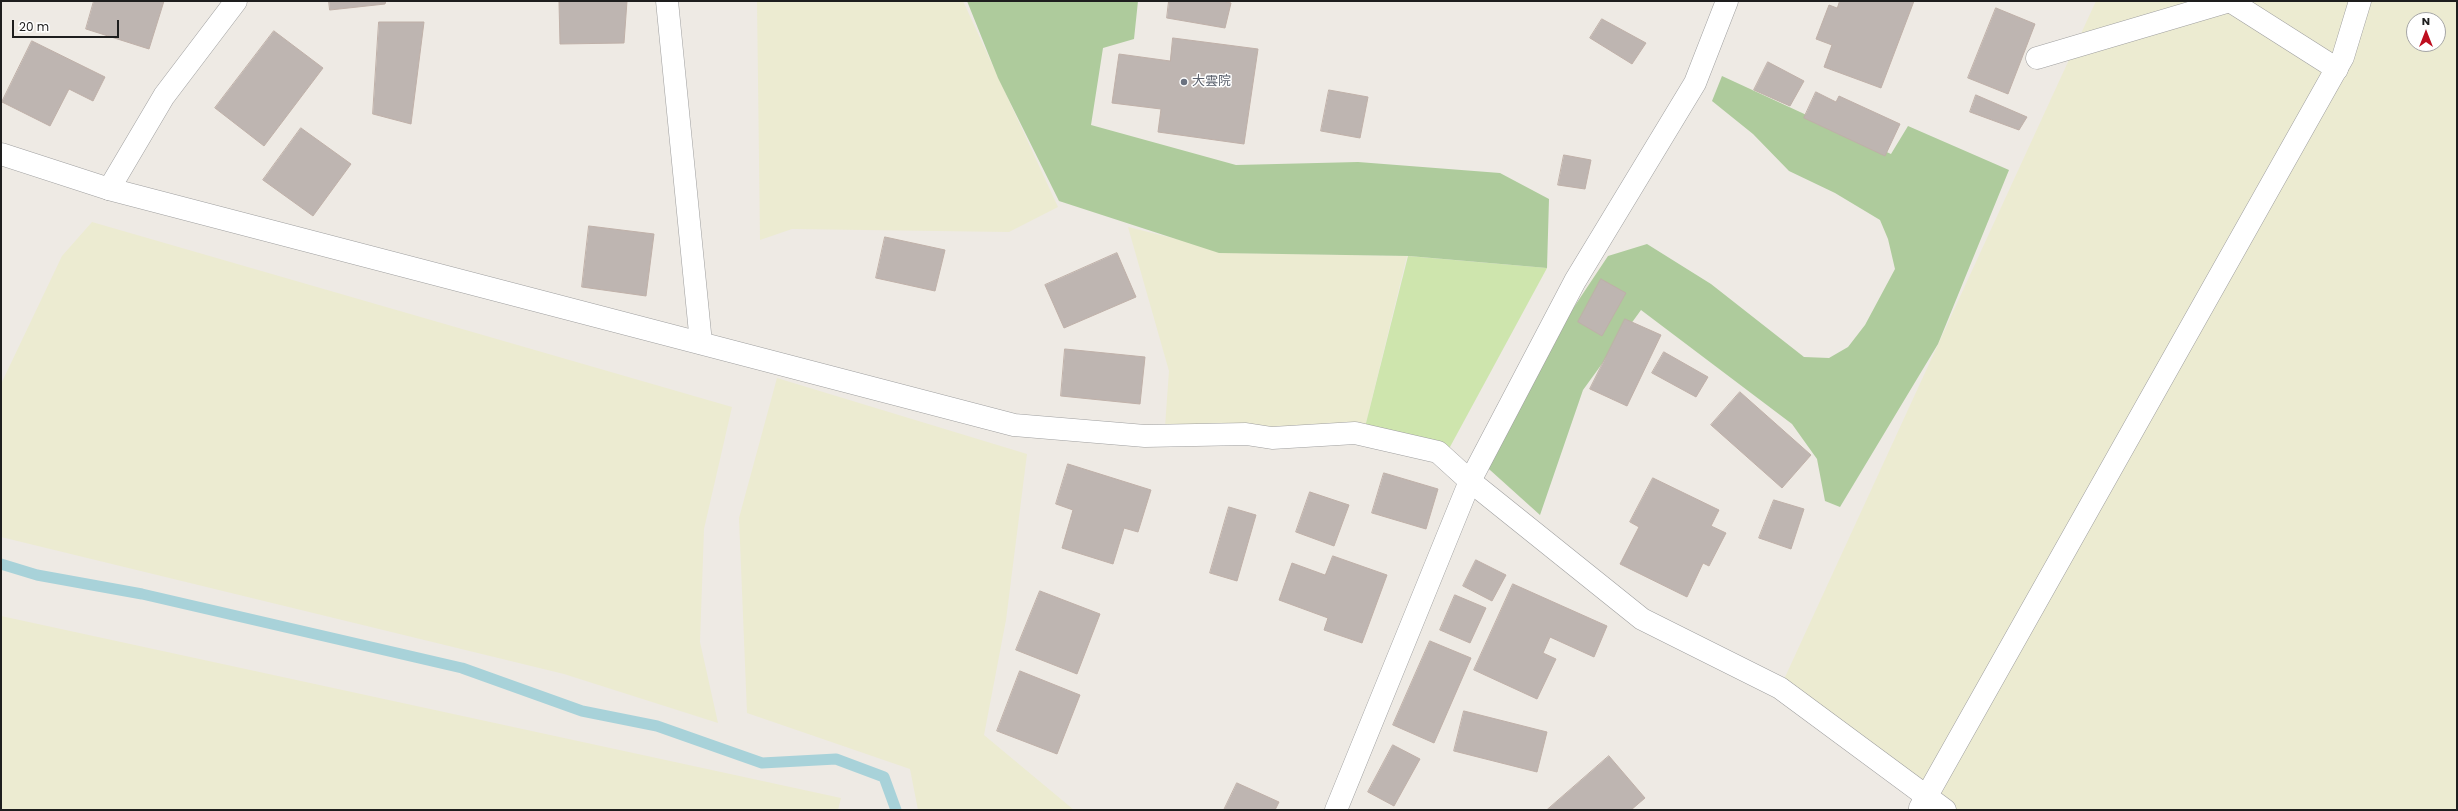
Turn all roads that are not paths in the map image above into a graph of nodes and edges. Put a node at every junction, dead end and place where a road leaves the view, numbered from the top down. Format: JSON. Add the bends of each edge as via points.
{"nodes":[{"id":1,"x":236,"y":1,"type":"edge"},
{"id":2,"x":667,"y":1,"type":"edge"},
{"id":3,"x":1727,"y":1,"type":"edge"},
{"id":4,"x":2230,"y":1,"type":"edge"},
{"id":5,"x":2360,"y":1,"type":"edge"},
{"id":6,"x":2037,"y":58,"type":"dead end"},
{"id":7,"x":2337,"y":68,"type":"junction"},
{"id":8,"x":1,"y":154,"type":"edge"},
{"id":9,"x":109,"y":189,"type":"junction"},
{"id":10,"x":701,"y":343,"type":"junction"},
{"id":11,"x":1470,"y":481,"type":"junction"},
{"id":12,"x":1923,"y":803,"type":"edge"},
{"id":13,"x":1336,"y":810,"type":"edge"},
{"id":14,"x":1945,"y":810,"type":"edge"}],
"edges":[{"from":1,"to":9,"type":"street","via":[[164,96]]},
{"from":2,"to":10,"type":"street"},
{"from":3,"to":11,"type":"street","via":[[1695,83],[1575,281]]},
{"from":4,"to":6,"type":"street"},
{"from":4,"to":7,"type":"street"},
{"from":5,"to":7,"type":"street","via":[[2343,57]]},
{"from":7,"to":12,"type":"street"},
{"from":8,"to":9,"type":"street"},
{"from":9,"to":10,"type":"street"},
{"from":10,"to":11,"type":"street","via":[[1014,425],[1145,436],[1246,434],[1272,438],[1355,433],[1438,452]]},
{"from":11,"to":12,"type":"street","via":[[1642,619],[1780,688]]},
{"from":11,"to":13,"type":"street","via":[[1384,686]]},
{"from":12,"to":14,"type":"street"}]}
